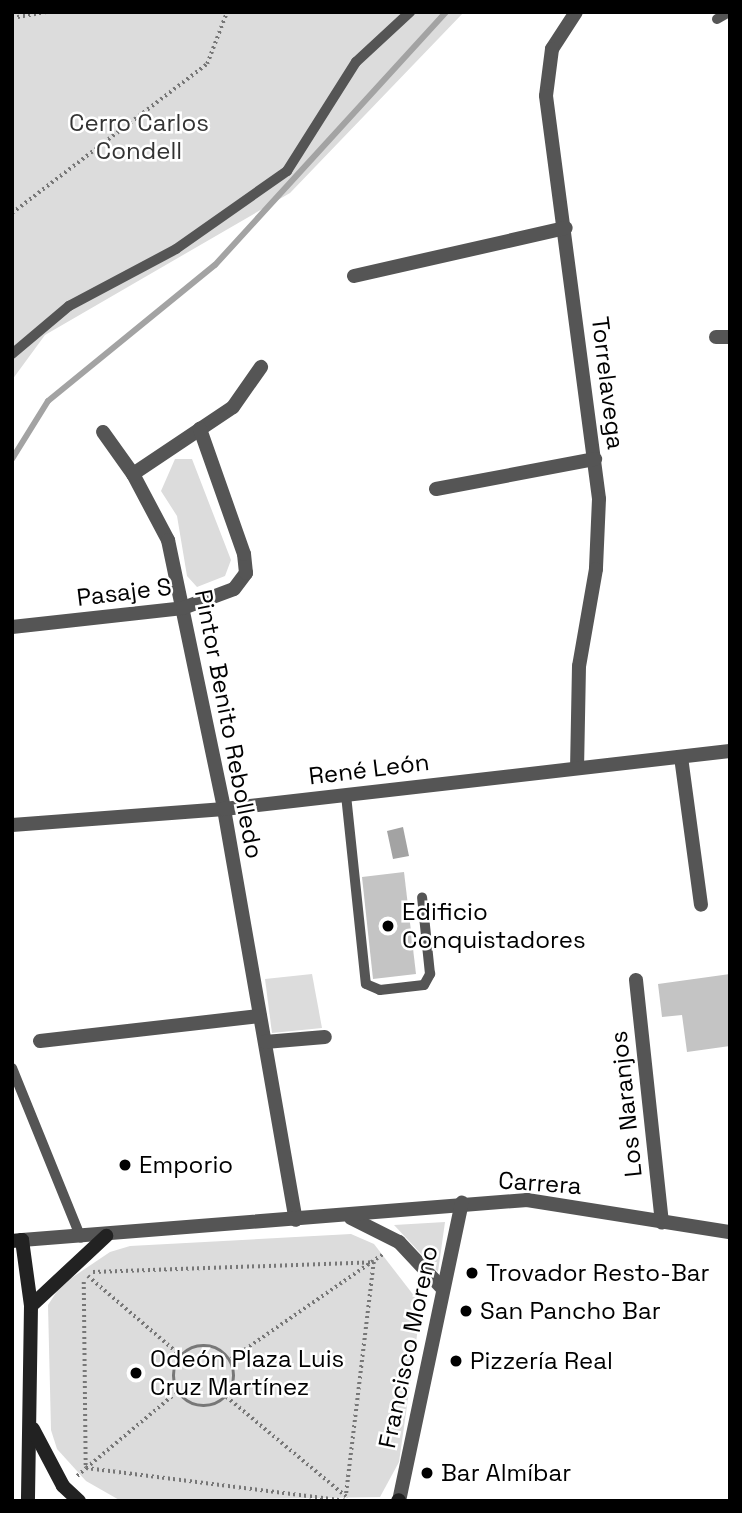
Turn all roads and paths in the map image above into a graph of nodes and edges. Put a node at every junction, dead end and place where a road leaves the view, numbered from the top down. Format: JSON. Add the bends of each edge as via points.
{"nodes":[{"id":1,"x":47,"y":12,"type":"edge"},
{"id":2,"x":227,"y":12,"type":"edge"},
{"id":3,"x":410,"y":12,"type":"edge"},
{"id":4,"x":576,"y":12,"type":"edge"},
{"id":5,"x":729,"y":12,"type":"edge"},
{"id":6,"x":12,"y":19,"type":"edge"},
{"id":7,"x":718,"y":19,"type":"dead end"},
{"id":8,"x":12,"y":213,"type":"edge"},
{"id":9,"x":566,"y":228,"type":"junction"},
{"id":10,"x":354,"y":276,"type":"dead end"},
{"id":11,"x":12,"y":354,"type":"edge"},
{"id":12,"x":261,"y":367,"type":"dead end"},
{"id":13,"x":200,"y":429,"type":"junction"},
{"id":14,"x":103,"y":432,"type":"dead end"},
{"id":15,"x":595,"y":459,"type":"junction"},
{"id":16,"x":133,"y":474,"type":"junction"},
{"id":17,"x":436,"y":489,"type":"dead end"},
{"id":18,"x":183,"y":608,"type":"junction"},
{"id":19,"x":12,"y":627,"type":"edge"},
{"id":20,"x":730,"y":751,"type":"edge"},
{"id":21,"x":681,"y":757,"type":"junction"},
{"id":22,"x":577,"y":768,"type":"junction"},
{"id":23,"x":346,"y":795,"type":"junction"},
{"id":24,"x":225,"y":809,"type":"junction"},
{"id":25,"x":12,"y":825,"type":"edge"},
{"id":26,"x":422,"y":897,"type":"dead end"},
{"id":27,"x":701,"y":905,"type":"dead end"},
{"id":28,"x":636,"y":980,"type":"dead end"},
{"id":29,"x":260,"y":1016,"type":"junction"},
{"id":30,"x":325,"y":1037,"type":"dead end"},
{"id":31,"x":40,"y":1041,"type":"dead end"},
{"id":32,"x":265,"y":1042,"type":"junction"},
{"id":33,"x":12,"y":1068,"type":"edge"},
{"id":34,"x":461,"y":1203,"type":"junction"},
{"id":35,"x":346,"y":1216,"type":"junction"},
{"id":36,"x":296,"y":1220,"type":"junction"},
{"id":37,"x":662,"y":1223,"type":"junction"},
{"id":38,"x":730,"y":1232,"type":"edge"},
{"id":39,"x":106,"y":1237,"type":"junction"},
{"id":40,"x":81,"y":1238,"type":"junction"},
{"id":41,"x":17,"y":1241,"type":"edge"},
{"id":42,"x":374,"y":1262,"type":"junction"},
{"id":43,"x":84,"y":1272,"type":"junction"},
{"id":44,"x":442,"y":1288,"type":"junction"},
{"id":45,"x":31,"y":1306,"type":"junction"},
{"id":46,"x":181,"y":1356,"type":"junction"},
{"id":47,"x":231,"y":1359,"type":"junction"},
{"id":48,"x":179,"y":1391,"type":"junction"},
{"id":49,"x":226,"y":1397,"type":"junction"},
{"id":50,"x":33,"y":1428,"type":"junction"},
{"id":51,"x":86,"y":1468,"type":"junction"},
{"id":52,"x":64,"y":1486,"type":"junction"},
{"id":53,"x":347,"y":1499,"type":"edge"},
{"id":54,"x":399,"y":1500,"type":"edge"},
{"id":55,"x":29,"y":1501,"type":"edge"},
{"id":56,"x":79,"y":1501,"type":"edge"}],
"edges":[{"from":1,"to":6,"type":"path"},
{"from":2,"to":8,"type":"path","via":[[207,64]]},
{"from":3,"to":11,"type":"lane","via":[[356,62],[287,171],[176,249],[69,306]]},
{"from":4,"to":9,"type":"street","name":"Torrelavega","via":[[557,37],[546,78]]},
{"from":5,"to":7,"type":"lane"},
{"from":9,"to":10,"type":"street"},
{"from":9,"to":15,"type":"street","name":"Torrelavega"},
{"from":12,"to":13,"type":"street","via":[[233,407]]},
{"from":13,"to":16,"type":"street"},
{"from":13,"to":18,"type":"street","name":"Pasaje S","via":[[246,573],[234,589]]},
{"from":14,"to":16,"type":"street","name":"Pintor Benito Rebolledo"},
{"from":15,"to":17,"type":"street"},
{"from":15,"to":22,"type":"street","name":"Torrelavega","via":[[599,534],[579,666]]},
{"from":16,"to":18,"type":"street","name":"Pintor Benito Rebolledo","via":[[168,540]]},
{"from":18,"to":19,"type":"street","name":"Pasaje S"},
{"from":18,"to":24,"type":"street","name":"Pintor Benito Rebolledo"},
{"from":20,"to":21,"type":"street","name":"René León"},
{"from":21,"to":22,"type":"street","name":"René León"},
{"from":21,"to":27,"type":"street"},
{"from":22,"to":23,"type":"street","name":"René León"},
{"from":23,"to":24,"type":"street","name":"René León"},
{"from":23,"to":26,"type":"lane","via":[[366,984],[380,990],[424,985],[430,974]]},
{"from":24,"to":25,"type":"street","name":"René León"},
{"from":24,"to":29,"type":"street","name":"Pintor Benito Rebolledo"},
{"from":28,"to":37,"type":"street","name":"Los Naranjos"},
{"from":29,"to":31,"type":"street"},
{"from":29,"to":32,"type":"street","name":"Pintor Benito Rebolledo"},
{"from":30,"to":32,"type":"street"},
{"from":32,"to":36,"type":"street","name":"Pintor Benito Rebolledo"},
{"from":33,"to":40,"type":"lane"},
{"from":34,"to":35,"type":"street","name":"Carrera"},
{"from":34,"to":37,"type":"street","name":"Carrera","via":[[555,1201]]},
{"from":34,"to":44,"type":"street","name":"Francisco Moreno"},
{"from":35,"to":36,"type":"street","name":"Carrera"},
{"from":35,"to":44,"type":"street","via":[[399,1242]]},
{"from":36,"to":39,"type":"street","name":"Carrera"},
{"from":37,"to":38,"type":"street","name":"Carrera"},
{"from":39,"to":40,"type":"street","name":"Carrera"},
{"from":39,"to":45,"type":"main road"},
{"from":40,"to":41,"type":"street","name":"Carrera"},
{"from":41,"to":45,"type":"main road"},
{"from":42,"to":43,"type":"path"},
{"from":42,"to":47,"type":"path"},
{"from":42,"to":53,"type":"path"},
{"from":43,"to":46,"type":"path"},
{"from":43,"to":51,"type":"path"},
{"from":44,"to":54,"type":"street","name":"Francisco Moreno"},
{"from":45,"to":50,"type":"main road"},
{"from":46,"to":47,"type":"path","via":[[195,1348],[216,1348]]},
{"from":46,"to":48,"type":"path","via":[[172,1382]]},
{"from":47,"to":49,"type":"path","via":[[235,1383]]},
{"from":48,"to":49,"type":"path","via":[[192,1404],[210,1405]]},
{"from":48,"to":51,"type":"path"},
{"from":49,"to":53,"type":"path"},
{"from":50,"to":52,"type":"main road"},
{"from":50,"to":55,"type":"main road"},
{"from":51,"to":52,"type":"path"},
{"from":51,"to":53,"type":"path"},
{"from":52,"to":56,"type":"main road"}]}
